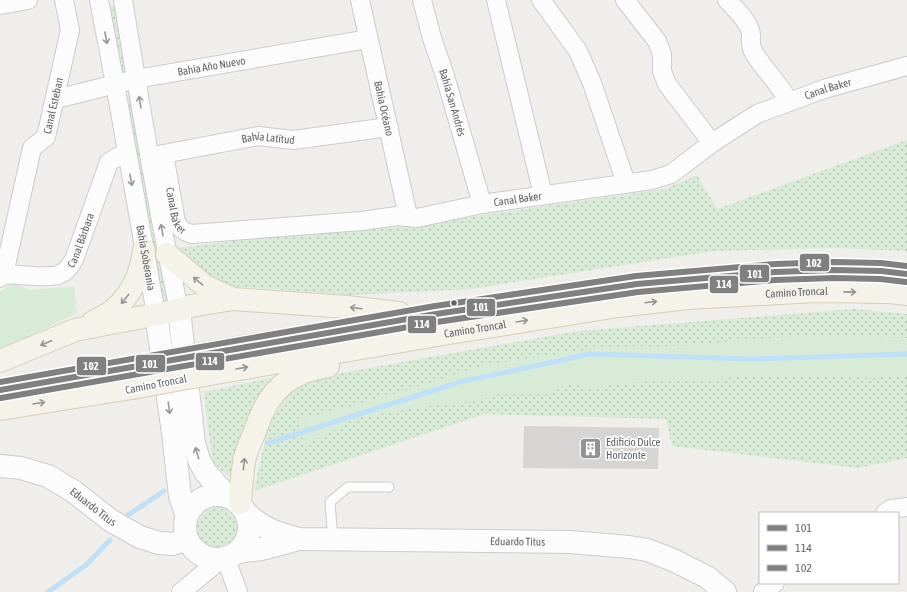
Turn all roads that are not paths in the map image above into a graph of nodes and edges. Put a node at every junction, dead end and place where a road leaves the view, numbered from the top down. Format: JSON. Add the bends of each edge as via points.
{"nodes":[{"id":1,"x":28,"y":0,"type":"edge"},
{"id":2,"x":64,"y":0,"type":"edge"},
{"id":3,"x":98,"y":0,"type":"edge"},
{"id":4,"x":123,"y":0,"type":"edge"},
{"id":5,"x":360,"y":0,"type":"edge"},
{"id":6,"x":422,"y":0,"type":"edge"},
{"id":7,"x":496,"y":0,"type":"edge"},
{"id":8,"x":541,"y":0,"type":"edge"},
{"id":9,"x":625,"y":0,"type":"edge"},
{"id":10,"x":727,"y":0,"type":"edge"},
{"id":11,"x":0,"y":5,"type":"edge"},
{"id":12,"x":368,"y":39,"type":"junction"},
{"id":13,"x":907,"y":66,"type":"edge"},
{"id":14,"x":136,"y":79,"type":"junction"},
{"id":15,"x":115,"y":84,"type":"junction"},
{"id":16,"x":56,"y":99,"type":"junction"},
{"id":17,"x":789,"y":102,"type":"junction"},
{"id":18,"x":389,"y":127,"type":"junction"},
{"id":19,"x":712,"y":143,"type":"junction"},
{"id":20,"x":126,"y":152,"type":"junction"},
{"id":21,"x":156,"y":156,"type":"junction"},
{"id":22,"x":626,"y":184,"type":"junction"},
{"id":23,"x":542,"y":195,"type":"junction"},
{"id":24,"x":482,"y":204,"type":"junction"},
{"id":25,"x":408,"y":216,"type":"junction"},
{"id":26,"x":144,"y":250,"type":"junction"},
{"id":27,"x":167,"y":254,"type":"junction"},
{"id":28,"x":907,"y":274,"type":"edge"},
{"id":29,"x":2,"y":276,"type":"edge"},
{"id":30,"x":907,"y":294,"type":"edge"},
{"id":31,"x":233,"y":299,"type":"junction"},
{"id":32,"x":179,"y":310,"type":"junction"},
{"id":33,"x":156,"y":314,"type":"junction"},
{"id":34,"x":436,"y":314,"type":"junction"},
{"id":35,"x":497,"y":325,"type":"junction"},
{"id":36,"x":75,"y":330,"type":"junction"},
{"id":37,"x":0,"y":361,"type":"edge"},
{"id":38,"x":203,"y":364,"type":"junction"},
{"id":39,"x":128,"y":379,"type":"junction"},
{"id":40,"x":0,"y":390,"type":"edge"},
{"id":41,"x":0,"y":409,"type":"edge"},
{"id":42,"x":0,"y":466,"type":"edge"},
{"id":43,"x":389,"y":487,"type":"dead end"},
{"id":44,"x":238,"y":504,"type":"junction"},
{"id":45,"x":907,"y":506,"type":"edge"},
{"id":46,"x":886,"y":512,"type":"edge"},
{"id":47,"x":187,"y":517,"type":"junction"},
{"id":48,"x":187,"y":539,"type":"junction"},
{"id":49,"x":298,"y":540,"type":"junction"},
{"id":50,"x":333,"y":540,"type":"junction"},
{"id":51,"x":222,"y":557,"type":"junction"},
{"id":52,"x":774,"y":584,"type":"edge"},
{"id":53,"x":185,"y":590,"type":"edge"},
{"id":54,"x":238,"y":592,"type":"edge"},
{"id":55,"x":725,"y":592,"type":"edge"},
{"id":56,"x":763,"y":592,"type":"edge"}],
"edges":[{"from":1,"to":11,"type":"street"},
{"from":2,"to":16,"type":"street","name":"Canal Esteban","via":[[70,30]]},
{"from":3,"to":15,"type":"street","name":"Bahía Soberanía","one_way":true},
{"from":4,"to":14,"type":"street","name":"Bahía Soberanía"},
{"from":5,"to":12,"type":"street","name":"Bahía Océano"},
{"from":6,"to":24,"type":"street","name":"Bahía San Andrés"},
{"from":7,"to":23,"type":"street"},
{"from":8,"to":22,"type":"street","via":[[578,52],[592,83]]},
{"from":9,"to":19,"type":"street","via":[[657,41],[667,84]]},
{"from":10,"to":17,"type":"street","via":[[745,20],[751,31],[750,43],[753,52],[785,93]]},
{"from":12,"to":14,"type":"street","name":"Bahía Año Nuevo"},
{"from":12,"to":18,"type":"street","name":"Bahía Océano"},
{"from":13,"to":17,"type":"street","name":"Canal Baker"},
{"from":14,"to":15,"type":"street","name":"Bahía Año Nuevo"},
{"from":21,"to":14,"type":"street","name":"Bahía Soberanía","one_way":true},
{"from":15,"to":16,"type":"street","name":"Bahía Año Nuevo"},
{"from":15,"to":20,"type":"street","name":"Bahía Soberanía"},
{"from":16,"to":29,"type":"street","name":"Canal Esteban","via":[[46,137],[32,148]]},
{"from":17,"to":19,"type":"street","name":"Canal Baker","via":[[757,114]]},
{"from":18,"to":21,"type":"street","name":"Bahía Latitud","via":[[293,140],[258,136]]},
{"from":18,"to":25,"type":"street","name":"Bahía Océano"},
{"from":19,"to":22,"type":"street","name":"Canal Baker","via":[[671,174]]},
{"from":20,"to":26,"type":"street","name":"Bahía Soberanía","one_way":true},
{"from":20,"to":29,"type":"street","name":"Canal Bárbara","via":[[109,162],[72,265],[66,271],[52,277]]},
{"from":21,"to":25,"type":"street","name":"Canal Baker","via":[[176,222],[186,233]]},
{"from":27,"to":21,"type":"street","name":"Bahía Soberanía","one_way":true},
{"from":22,"to":23,"type":"street","name":"Canal Baker"},
{"from":23,"to":24,"type":"street","name":"Canal Baker"},
{"from":24,"to":25,"type":"street","name":"Canal Baker","via":[[417,218]]},
{"from":26,"to":33,"type":"street","name":"Bahía Soberanía"},
{"from":26,"to":36,"type":"main road","one_way":true,"via":[[135,284],[120,304],[101,319]]},
{"from":31,"to":27,"type":"main road","one_way":true,"via":[[205,286]]},
{"from":27,"to":32,"type":"street","name":"Bahía Soberanía"},
{"from":28,"to":34,"type":"main road","name":"Camino Troncal","via":[[834,270],[775,272],[637,284]]},
{"from":35,"to":30,"type":"main road","name":"Camino Troncal","one_way":true,"via":[[688,298],[816,291]]},
{"from":31,"to":32,"type":"main road"},
{"from":34,"to":31,"type":"main road","one_way":true,"via":[[395,313]]},
{"from":32,"to":33,"type":"main road"},
{"from":44,"to":32,"type":"street","name":"Bahía Soberanía","one_way":true,"via":[[206,473],[194,443]]},
{"from":33,"to":36,"type":"main road"},
{"from":33,"to":47,"type":"street","name":"Bahía Soberanía","one_way":true,"via":[[180,496]]},
{"from":34,"to":38,"type":"main road","name":"Camino Troncal"},
{"from":38,"to":35,"type":"main road","name":"Camino Troncal","one_way":true},
{"from":44,"to":35,"type":"main road","one_way":true,"via":[[245,457],[261,413],[284,383],[314,368],[415,348]]},
{"from":36,"to":37,"type":"main road","one_way":true},
{"from":38,"to":39,"type":"main road","name":"Camino Troncal","bridge":true},
{"from":39,"to":40,"type":"main road","name":"Camino Troncal"},
{"from":41,"to":39,"type":"main road","name":"Camino Troncal","one_way":true},
{"from":42,"to":48,"type":"street","name":"Eduardo Titus","via":[[35,471],[55,480],[110,520],[140,537],[173,544]]},
{"from":43,"to":50,"type":"lane","via":[[348,487],[330,502]]},
{"from":44,"to":47,"type":"street","via":[[215,495],[203,498],[193,506]]},
{"from":44,"to":49,"type":"street","name":"Eduardo Titus","via":[[261,526]]},
{"from":44,"to":51,"type":"street","via":[[250,527],[247,540]]},
{"from":45,"to":46,"type":"street"},
{"from":47,"to":48,"type":"street"},
{"from":48,"to":51,"type":"street","via":[[193,549]]},
{"from":49,"to":50,"type":"street","name":"Eduardo Titus"},
{"from":49,"to":51,"type":"street","name":"Eduardo Titus"},
{"from":50,"to":55,"type":"street","name":"Eduardo Titus","via":[[571,542],[629,547],[647,550],[673,560],[707,577]]},
{"from":51,"to":53,"type":"street"},
{"from":51,"to":54,"type":"street"},
{"from":52,"to":56,"type":"street"}]}
